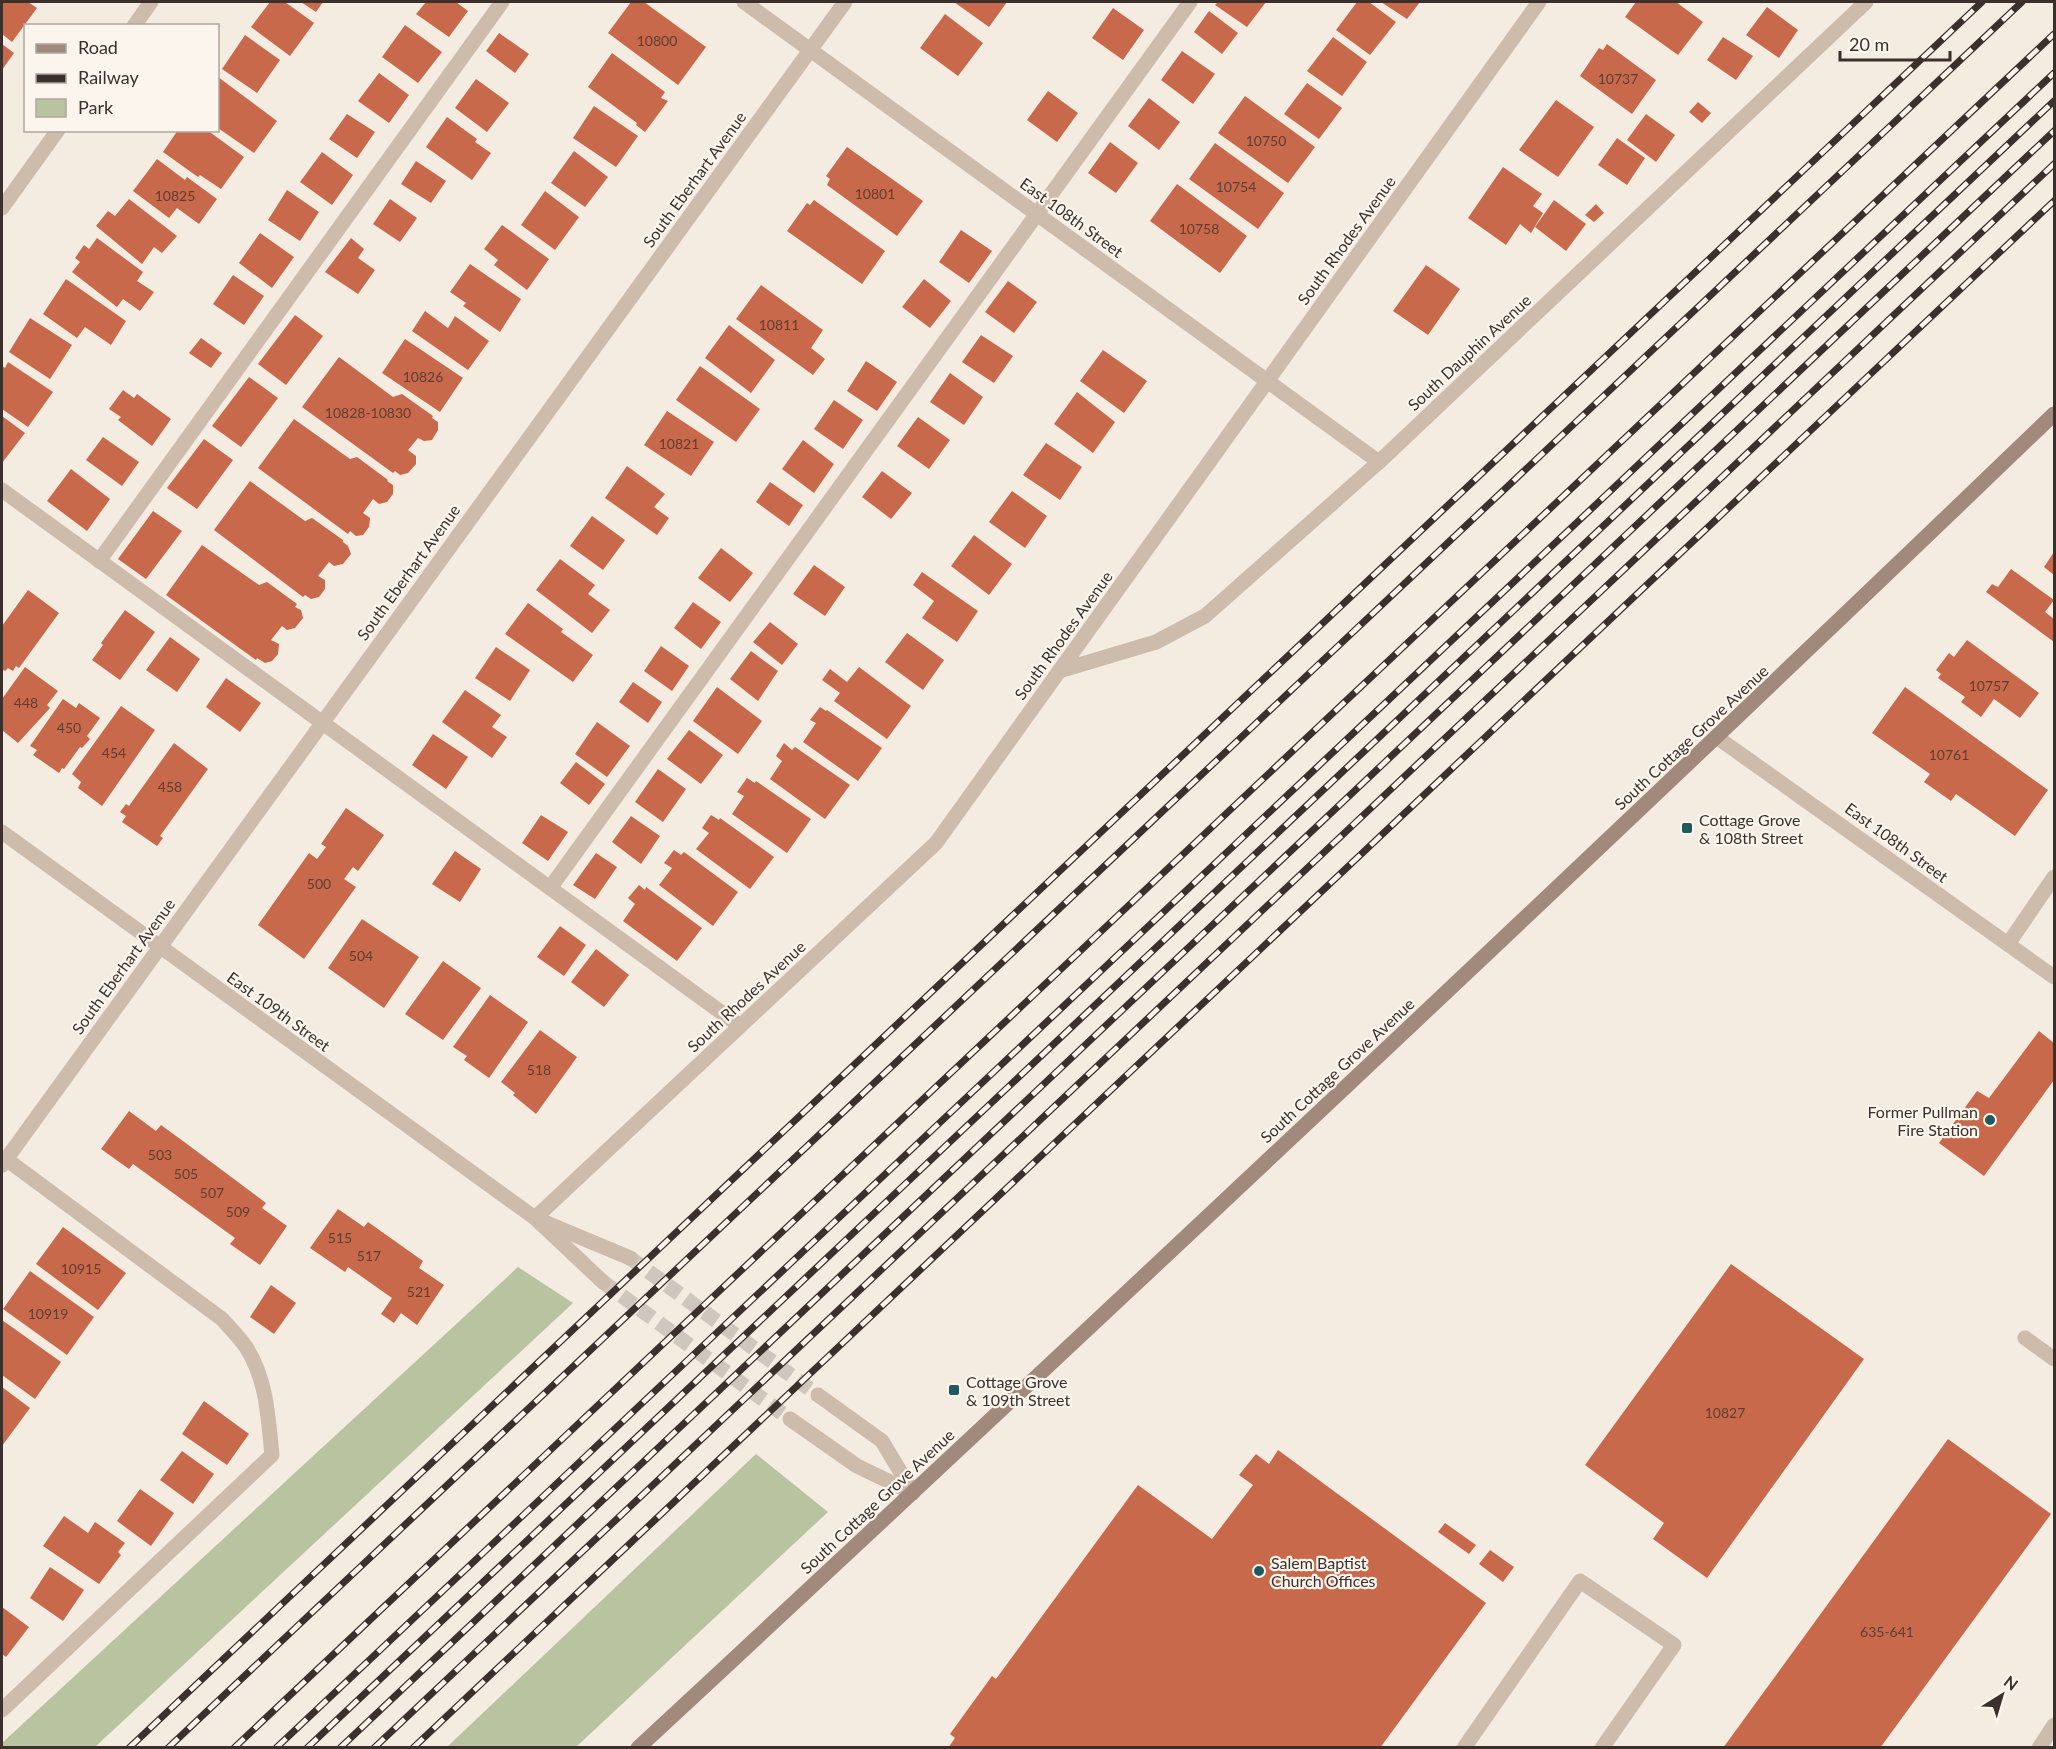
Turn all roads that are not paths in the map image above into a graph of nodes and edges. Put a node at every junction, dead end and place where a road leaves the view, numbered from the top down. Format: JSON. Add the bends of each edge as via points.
{"nodes":[{"id":1,"x":151,"y":2,"type":"edge"},
{"id":2,"x":502,"y":2,"type":"edge"},
{"id":3,"x":744,"y":2,"type":"edge"},
{"id":4,"x":845,"y":2,"type":"edge"},
{"id":5,"x":1190,"y":2,"type":"edge"},
{"id":6,"x":1539,"y":2,"type":"edge"},
{"id":7,"x":1866,"y":2,"type":"edge"},
{"id":8,"x":135,"y":24,"type":"edge"},
{"id":9,"x":810,"y":49,"type":"junction"},
{"id":10,"x":57,"y":132,"type":"edge"},
{"id":11,"x":2,"y":208,"type":"edge"},
{"id":12,"x":1036,"y":213,"type":"junction"},
{"id":13,"x":1268,"y":382,"type":"junction"},
{"id":14,"x":2055,"y":414,"type":"edge"},
{"id":15,"x":1379,"y":462,"type":"junction"},
{"id":16,"x":2,"y":490,"type":"edge"},
{"id":17,"x":99,"y":561,"type":"junction"},
{"id":18,"x":1059,"y":671,"type":"junction"},
{"id":19,"x":322,"y":722,"type":"junction"},
{"id":20,"x":1718,"y":738,"type":"junction"},
{"id":21,"x":2,"y":832,"type":"edge"},
{"id":22,"x":2055,"y":877,"type":"edge"},
{"id":23,"x":550,"y":888,"type":"junction"},
{"id":24,"x":2008,"y":944,"type":"junction"},
{"id":25,"x":159,"y":946,"type":"junction"},
{"id":26,"x":2055,"y":977,"type":"edge"},
{"id":27,"x":740,"y":1026,"type":"junction"},
{"id":28,"x":4,"y":1162,"type":"edge"},
{"id":29,"x":536,"y":1218,"type":"junction"},
{"id":30,"x":630,"y":1258,"type":"tunnel mouth"},
{"id":31,"x":603,"y":1282,"type":"tunnel mouth"},
{"id":32,"x":2025,"y":1338,"type":"dead end"},
{"id":33,"x":2055,"y":1359,"type":"edge"},
{"id":34,"x":818,"y":1395,"type":"tunnel mouth"},
{"id":35,"x":790,"y":1419,"type":"tunnel mouth"},
{"id":36,"x":913,"y":1493,"type":"junction"},
{"id":37,"x":2,"y":1710,"type":"edge"},
{"id":38,"x":2055,"y":1725,"type":"edge"},
{"id":39,"x":638,"y":1748,"type":"edge"},
{"id":40,"x":1464,"y":1748,"type":"edge"},
{"id":41,"x":1602,"y":1748,"type":"edge"},
{"id":42,"x":2038,"y":1748,"type":"edge"}],
"edges":[{"from":1,"to":8,"type":"street"},
{"from":2,"to":17,"type":"street"},
{"from":3,"to":9,"type":"street","name":"East 108th Street"},
{"from":4,"to":9,"type":"street","name":"South Eberhart Avenue"},
{"from":5,"to":12,"type":"street"},
{"from":6,"to":13,"type":"street","name":"South Rhodes Avenue"},
{"from":7,"to":15,"type":"street","name":"South Dauphin Avenue"},
{"from":9,"to":12,"type":"street","name":"East 108th Street"},
{"from":9,"to":19,"type":"street","name":"South Eberhart Avenue"},
{"from":10,"to":11,"type":"street"},
{"from":12,"to":13,"type":"street","name":"East 108th Street"},
{"from":12,"to":23,"type":"street"},
{"from":13,"to":15,"type":"street","name":"East 108th Street"},
{"from":13,"to":18,"type":"street","name":"South Rhodes Avenue"},
{"from":14,"to":20,"type":"street","name":"South Cottage Grove Avenue"},
{"from":15,"to":18,"type":"street","name":"South Dauphin Avenue","via":[[1205,616],[1156,642]]},
{"from":16,"to":17,"type":"street"},
{"from":17,"to":19,"type":"street"},
{"from":18,"to":27,"type":"street","name":"South Rhodes Avenue","via":[[936,843]]},
{"from":19,"to":23,"type":"street"},
{"from":19,"to":25,"type":"street","name":"South Eberhart Avenue"},
{"from":20,"to":24,"type":"street","name":"East 108th Street"},
{"from":20,"to":36,"type":"street","name":"South Cottage Grove Avenue"},
{"from":21,"to":25,"type":"street","name":"East 109th Street"},
{"from":22,"to":24,"type":"street"},
{"from":23,"to":27,"type":"street"},
{"from":24,"to":26,"type":"street","name":"East 108th Street"},
{"from":25,"to":28,"type":"street","name":"South Eberhart Avenue"},
{"from":25,"to":29,"type":"street","name":"East 109th Street"},
{"from":27,"to":29,"type":"street","name":"South Rhodes Avenue"},
{"from":28,"to":37,"type":"street","via":[[222,1319],[245,1345],[258,1369],[267,1400],[272,1455]]},
{"from":29,"to":30,"type":"street","name":"East 109th Street"},
{"from":29,"to":31,"type":"street","name":"East 109th Street"},
{"from":32,"to":33,"type":"street"},
{"from":34,"to":36,"type":"street","via":[[882,1441]]},
{"from":35,"to":36,"type":"street","via":[[857,1466]]},
{"from":36,"to":39,"type":"street","name":"South Cottage Grove Avenue"},
{"from":38,"to":42,"type":"street"},
{"from":40,"to":41,"type":"street","via":[[1580,1581],[1674,1645]]}]}
